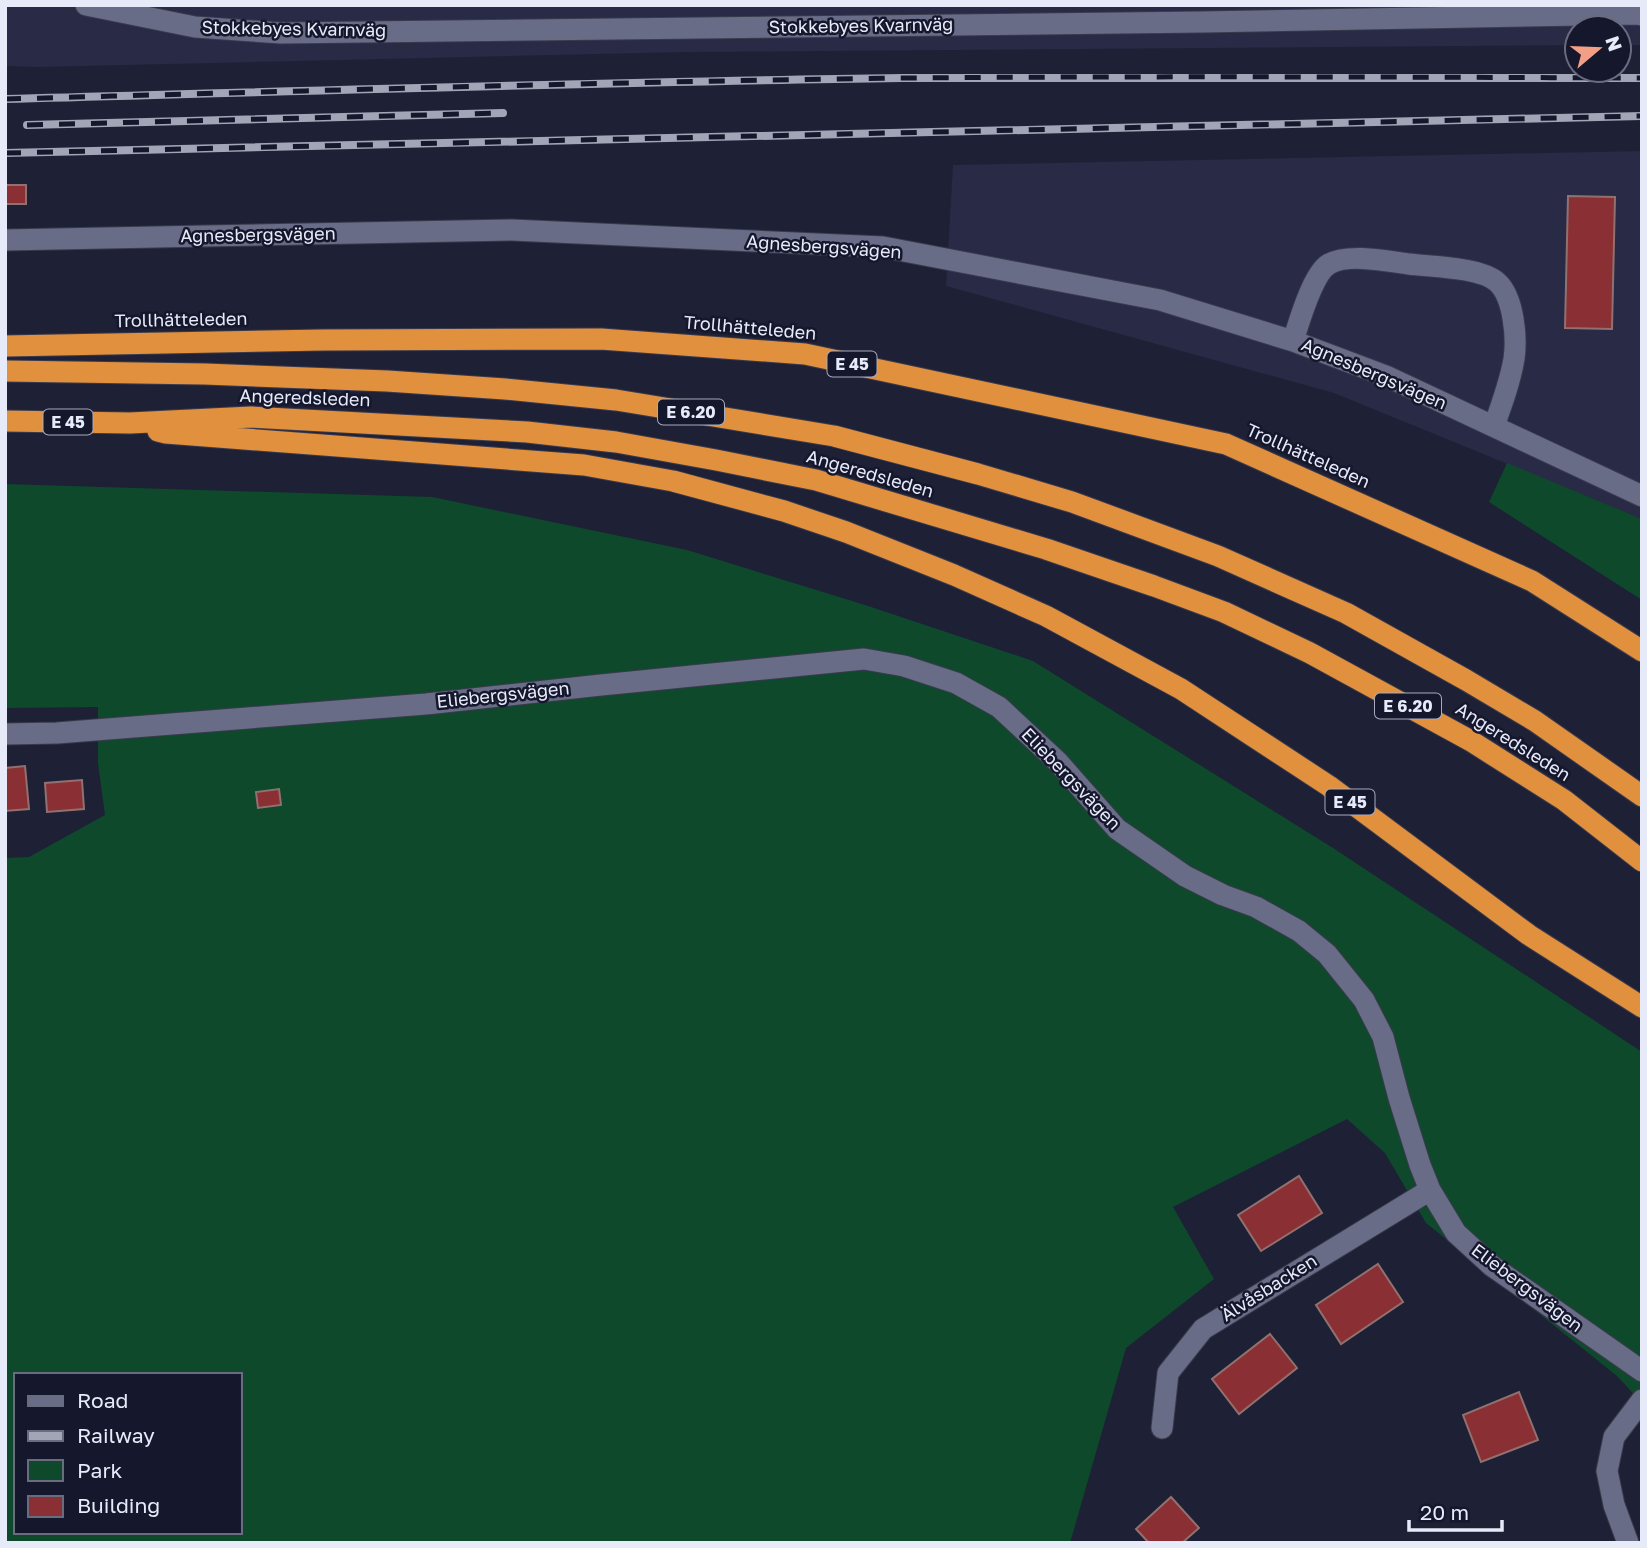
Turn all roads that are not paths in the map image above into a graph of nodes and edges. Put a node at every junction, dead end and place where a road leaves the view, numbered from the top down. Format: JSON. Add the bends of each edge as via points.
{"nodes":[{"id":1,"x":86,"y":5,"type":"edge"},
{"id":2,"x":1641,"y":14,"type":"edge"},
{"id":3,"x":5,"y":240,"type":"edge"},
{"id":4,"x":1293,"y":341,"type":"junction"},
{"id":5,"x":5,"y":346,"type":"edge"},
{"id":6,"x":5,"y":371,"type":"edge"},
{"id":7,"x":5,"y":421,"type":"edge"},
{"id":8,"x":130,"y":423,"type":"junction"},
{"id":9,"x":1494,"y":426,"type":"junction"},
{"id":10,"x":1642,"y":496,"type":"edge"},
{"id":11,"x":1642,"y":651,"type":"edge"},
{"id":12,"x":5,"y":734,"type":"edge"},
{"id":13,"x":1642,"y":796,"type":"edge"},
{"id":14,"x":1642,"y":861,"type":"edge"},
{"id":15,"x":1642,"y":1007,"type":"edge"},
{"id":16,"x":1430,"y":1190,"type":"junction"},
{"id":17,"x":1642,"y":1371,"type":"edge"},
{"id":18,"x":1642,"y":1400,"type":"edge"},
{"id":19,"x":1162,"y":1428,"type":"dead end"},
{"id":20,"x":1628,"y":1543,"type":"edge"}],
"edges":[{"from":1,"to":2,"type":"street","name":"Stokkebyes Kvarnväg","via":[[195,27],[281,33]]},
{"from":3,"to":4,"type":"street","name":"Agnesbergsvägen","via":[[512,230],[883,247],[1160,300]]},
{"from":4,"to":9,"type":"street","name":"Agnesbergsvägen","via":[[1386,376]]},
{"from":4,"to":9,"type":"street","via":[[1314,282],[1327,265],[1343,259],[1377,260],[1476,272],[1497,282],[1508,298],[1513,322],[1514,356]]},
{"from":5,"to":11,"type":"highway","name":"Trollhätteleden","number":"E 45","via":[[601,339],[805,354],[1226,444],[1532,581]]},
{"from":6,"to":13,"type":"highway","name":"Angeredsleden","number":"E 6.20","via":[[205,374],[505,389],[616,400],[834,436],[1072,502],[1231,561],[1346,613],[1466,680],[1535,721]]},
{"from":7,"to":8,"type":"highway","name":"Angeredsleden","number":"E 45"},
{"from":8,"to":14,"type":"highway","name":"Angeredsleden","number":"E 6.20","via":[[251,417],[527,432],[616,442],[816,480],[1045,550],[1224,612],[1471,741],[1564,800]]},
{"from":8,"to":15,"type":"highway","number":"E 45","via":[[166,433],[584,465],[673,481],[858,537],[1046,616],[1181,689],[1329,786],[1529,935]]},
{"from":9,"to":10,"type":"street","name":"Agnesbergsvägen"},
{"from":12,"to":16,"type":"street","name":"Eliebergsvägen","via":[[426,704],[864,659],[904,666],[956,683],[999,708],[1058,762],[1117,829],[1185,876],[1299,931],[1326,954],[1364,1000],[1383,1037]]},
{"from":16,"to":17,"type":"street","name":"Eliebergsvägen","via":[[1456,1233],[1492,1266]]},
{"from":16,"to":19,"type":"street","name":"Älvåsbacken","via":[[1203,1329],[1168,1373]]},
{"from":18,"to":20,"type":"street","via":[[1614,1437],[1607,1471]]}]}
